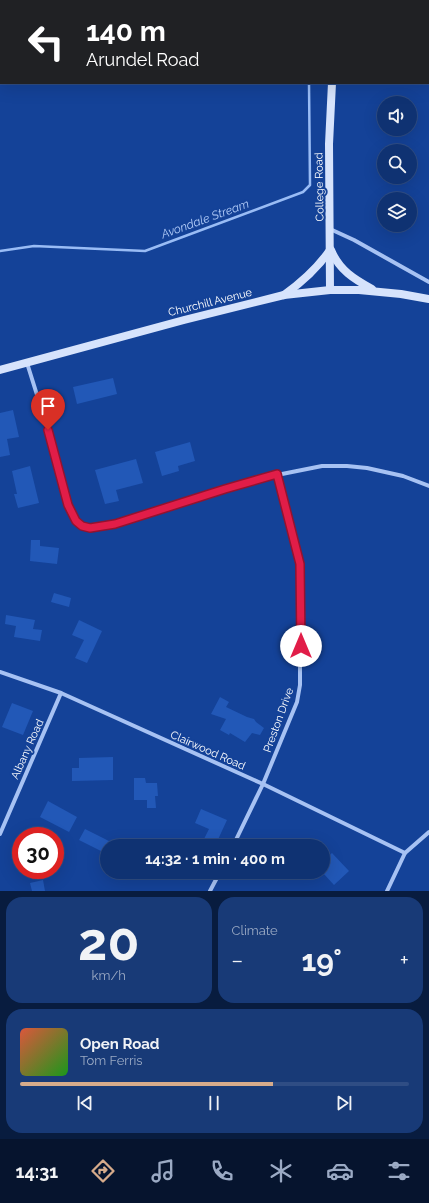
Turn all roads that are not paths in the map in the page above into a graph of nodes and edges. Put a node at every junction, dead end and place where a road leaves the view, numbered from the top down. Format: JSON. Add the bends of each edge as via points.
{"nodes":[{"id":1,"x":332,"y":84,"type":"edge"},
{"id":2,"x":330,"y":229,"type":"junction"},
{"id":3,"x":330,"y":249,"type":"junction"},
{"id":4,"x":429,"y":282,"type":"edge"},
{"id":5,"x":330,"y":290,"type":"junction"},
{"id":6,"x":376,"y":292,"type":"junction"},
{"id":7,"x":284,"y":295,"type":"junction"},
{"id":8,"x":429,"y":299,"type":"edge"},
{"id":9,"x":27,"y":363,"type":"junction"},
{"id":10,"x":0,"y":370,"type":"edge"},
{"id":11,"x":277,"y":474,"type":"junction"},
{"id":12,"x":429,"y":486,"type":"edge"},
{"id":13,"x":0,"y":672,"type":"edge"},
{"id":14,"x":61,"y":693,"type":"junction"},
{"id":15,"x":263,"y":784,"type":"junction"},
{"id":16,"x":429,"y":832,"type":"edge"},
{"id":17,"x":0,"y":834,"type":"edge"},
{"id":18,"x":236,"y":839,"type":"edge"},
{"id":19,"x":405,"y":854,"type":"junction"},
{"id":20,"x":216,"y":879,"type":"edge"},
{"id":21,"x":210,"y":891,"type":"edge"},
{"id":22,"x":387,"y":891,"type":"edge"}],
"edges":[{"from":1,"to":2,"type":"main road","name":"College Road","via":[[329,144]]},
{"from":2,"to":3,"type":"main road","name":"College Road"},
{"from":2,"to":4,"type":"street"},
{"from":3,"to":5,"type":"main road","name":"College Road"},
{"from":3,"to":6,"type":"main road","via":[[345,272]]},
{"from":3,"to":7,"type":"main road","via":[[310,275]]},
{"from":5,"to":6,"type":"main road","name":"Churchill Avenue"},
{"from":5,"to":7,"type":"main road","name":"Churchill Avenue"},
{"from":6,"to":8,"type":"main road","name":"Churchill Avenue"},
{"from":7,"to":9,"type":"main road","name":"Churchill Avenue"},
{"from":9,"to":10,"type":"main road","name":"Churchill Avenue"},
{"from":9,"to":11,"type":"street","via":[[68,505],[76,521],[82,526],[90,528],[115,524]]},
{"from":11,"to":12,"type":"street","via":[[322,466],[347,466],[391,472]]},
{"from":11,"to":15,"type":"street","name":"Preston Drive","via":[[300,564],[300,685],[297,702]]},
{"from":13,"to":14,"type":"street","name":"Clairwood Road"},
{"from":14,"to":15,"type":"street","name":"Clairwood Road"},
{"from":14,"to":17,"type":"street","name":"Albany Road"},
{"from":15,"to":18,"type":"street","name":"Preston Drive"},
{"from":15,"to":19,"type":"street","name":"Clairwood Road"},
{"from":16,"to":19,"type":"street"},
{"from":19,"to":22,"type":"street"},
{"from":20,"to":21,"type":"street"}]}
